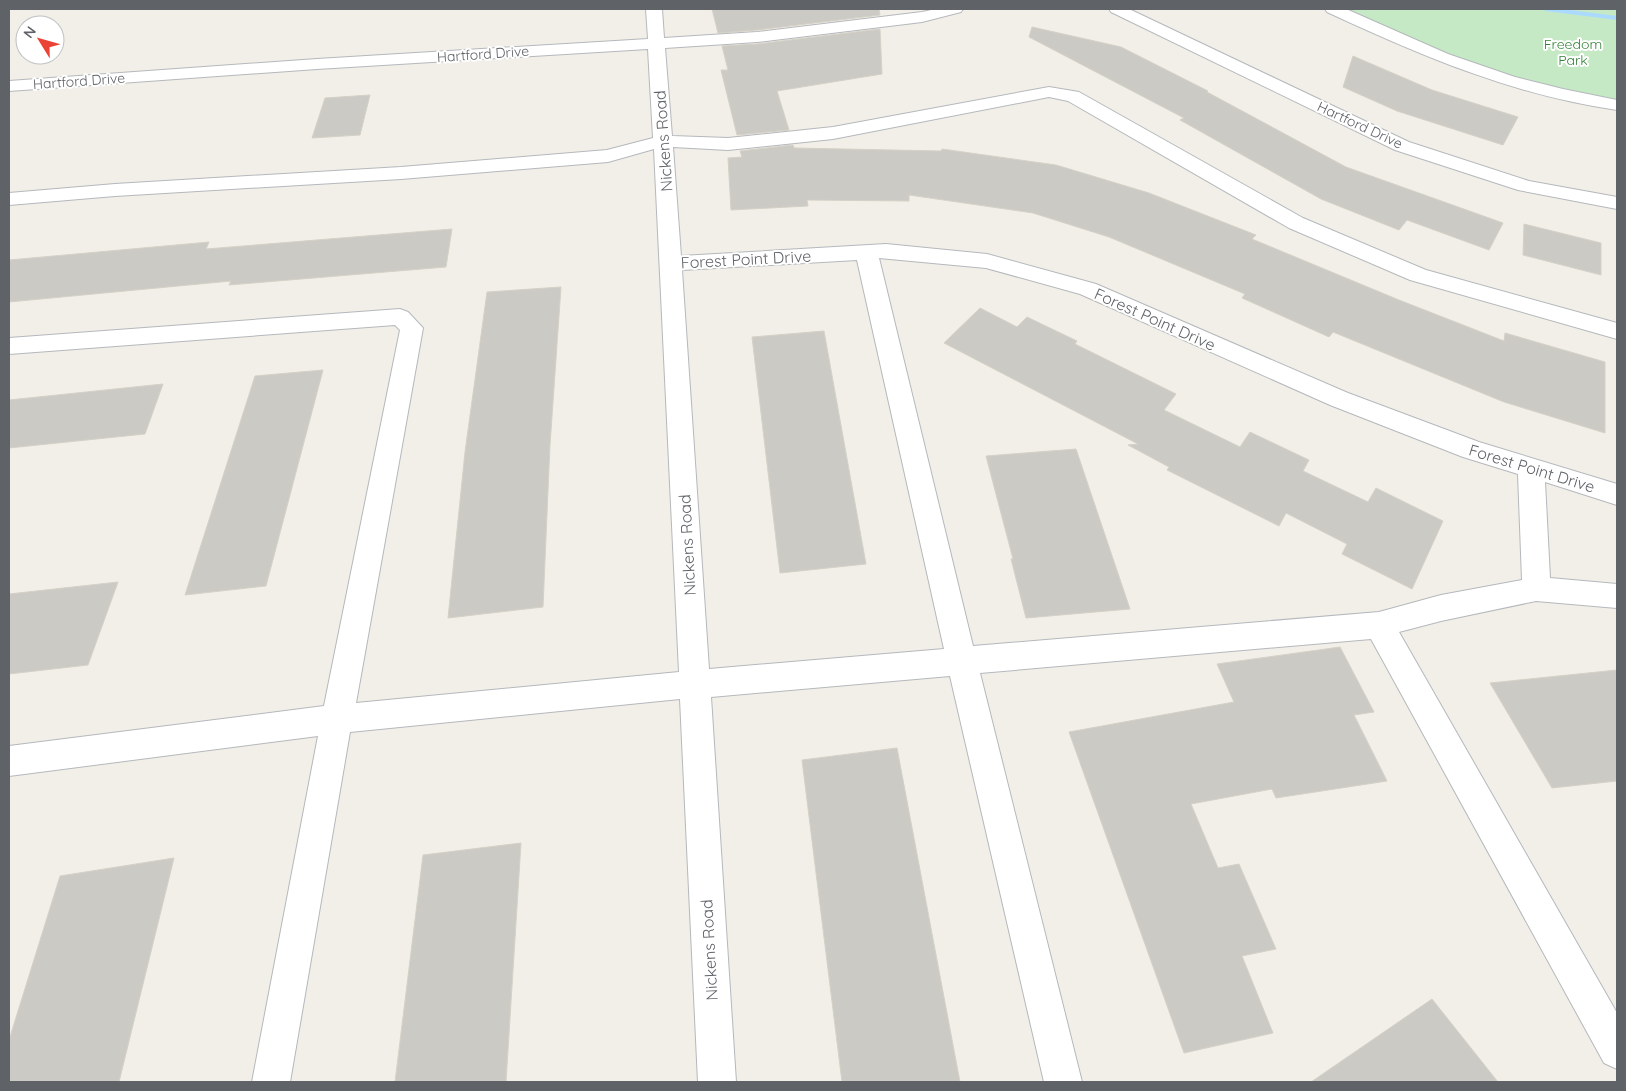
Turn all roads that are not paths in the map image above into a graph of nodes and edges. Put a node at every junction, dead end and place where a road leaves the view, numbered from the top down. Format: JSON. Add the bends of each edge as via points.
{"nodes":[{"id":1,"x":654,"y":9,"type":"edge"},
{"id":2,"x":955,"y":9,"type":"edge"},
{"id":3,"x":1117,"y":9,"type":"edge"},
{"id":4,"x":1333,"y":9,"type":"edge"},
{"id":5,"x":656,"y":43,"type":"junction"},
{"id":6,"x":9,"y":86,"type":"edge"},
{"id":7,"x":1617,"y":104,"type":"edge"},
{"id":8,"x":663,"y":141,"type":"junction"},
{"id":9,"x":9,"y":199,"type":"edge"},
{"id":10,"x":1617,"y":203,"type":"edge"},
{"id":11,"x":866,"y":252,"type":"junction"},
{"id":12,"x":672,"y":264,"type":"junction"},
{"id":13,"x":1617,"y":331,"type":"edge"},
{"id":14,"x":9,"y":346,"type":"edge"},
{"id":15,"x":1531,"y":468,"type":"junction"},
{"id":16,"x":1617,"y":494,"type":"edge"},
{"id":17,"x":1536,"y":589,"type":"junction"},
{"id":18,"x":1617,"y":596,"type":"edge"},
{"id":19,"x":1379,"y":625,"type":"junction"},
{"id":20,"x":962,"y":661,"type":"junction"},
{"id":21,"x":695,"y":684,"type":"junction"},
{"id":22,"x":337,"y":719,"type":"junction"},
{"id":23,"x":9,"y":761,"type":"edge"},
{"id":24,"x":1617,"y":1050,"type":"edge"},
{"id":25,"x":271,"y":1082,"type":"edge"},
{"id":26,"x":716,"y":1082,"type":"edge"},
{"id":27,"x":1063,"y":1082,"type":"edge"}],
"edges":[{"from":1,"to":5,"type":"street","name":"Nickens Road"},
{"from":2,"to":5,"type":"street","name":"Hartford Drive","via":[[922,17],[757,37]]},
{"from":3,"to":10,"type":"street","name":"Hartford Drive","via":[[1402,146],[1525,186]]},
{"from":4,"to":7,"type":"street","via":[[1439,56],[1508,81],[1564,96]]},
{"from":5,"to":6,"type":"street","name":"Hartford Drive"},
{"from":5,"to":8,"type":"street","name":"Nickens Road"},
{"from":8,"to":9,"type":"street","via":[[608,156]]},
{"from":8,"to":12,"type":"street","name":"Nickens Road"},
{"from":8,"to":13,"type":"street","via":[[728,144],[833,133],[1049,92],[1073,96],[1287,218],[1322,234],[1418,275]]},
{"from":11,"to":12,"type":"street","name":"Forest Point Drive"},
{"from":11,"to":15,"type":"street","name":"Forest Point Drive","via":[[987,261],[1088,289],[1339,399],[1472,450]]},
{"from":11,"to":20,"type":"street"},
{"from":12,"to":21,"type":"street","name":"Nickens Road"},
{"from":14,"to":22,"type":"street","via":[[400,316],[412,328]]},
{"from":15,"to":16,"type":"street","name":"Forest Point Drive"},
{"from":15,"to":17,"type":"street"},
{"from":17,"to":18,"type":"street"},
{"from":17,"to":19,"type":"street","via":[[1441,608]]},
{"from":19,"to":20,"type":"street"},
{"from":19,"to":24,"type":"street"},
{"from":20,"to":21,"type":"street"},
{"from":20,"to":27,"type":"street"},
{"from":21,"to":22,"type":"street"},
{"from":21,"to":26,"type":"street","name":"Nickens Road"},
{"from":22,"to":23,"type":"street"},
{"from":22,"to":25,"type":"street"}]}
